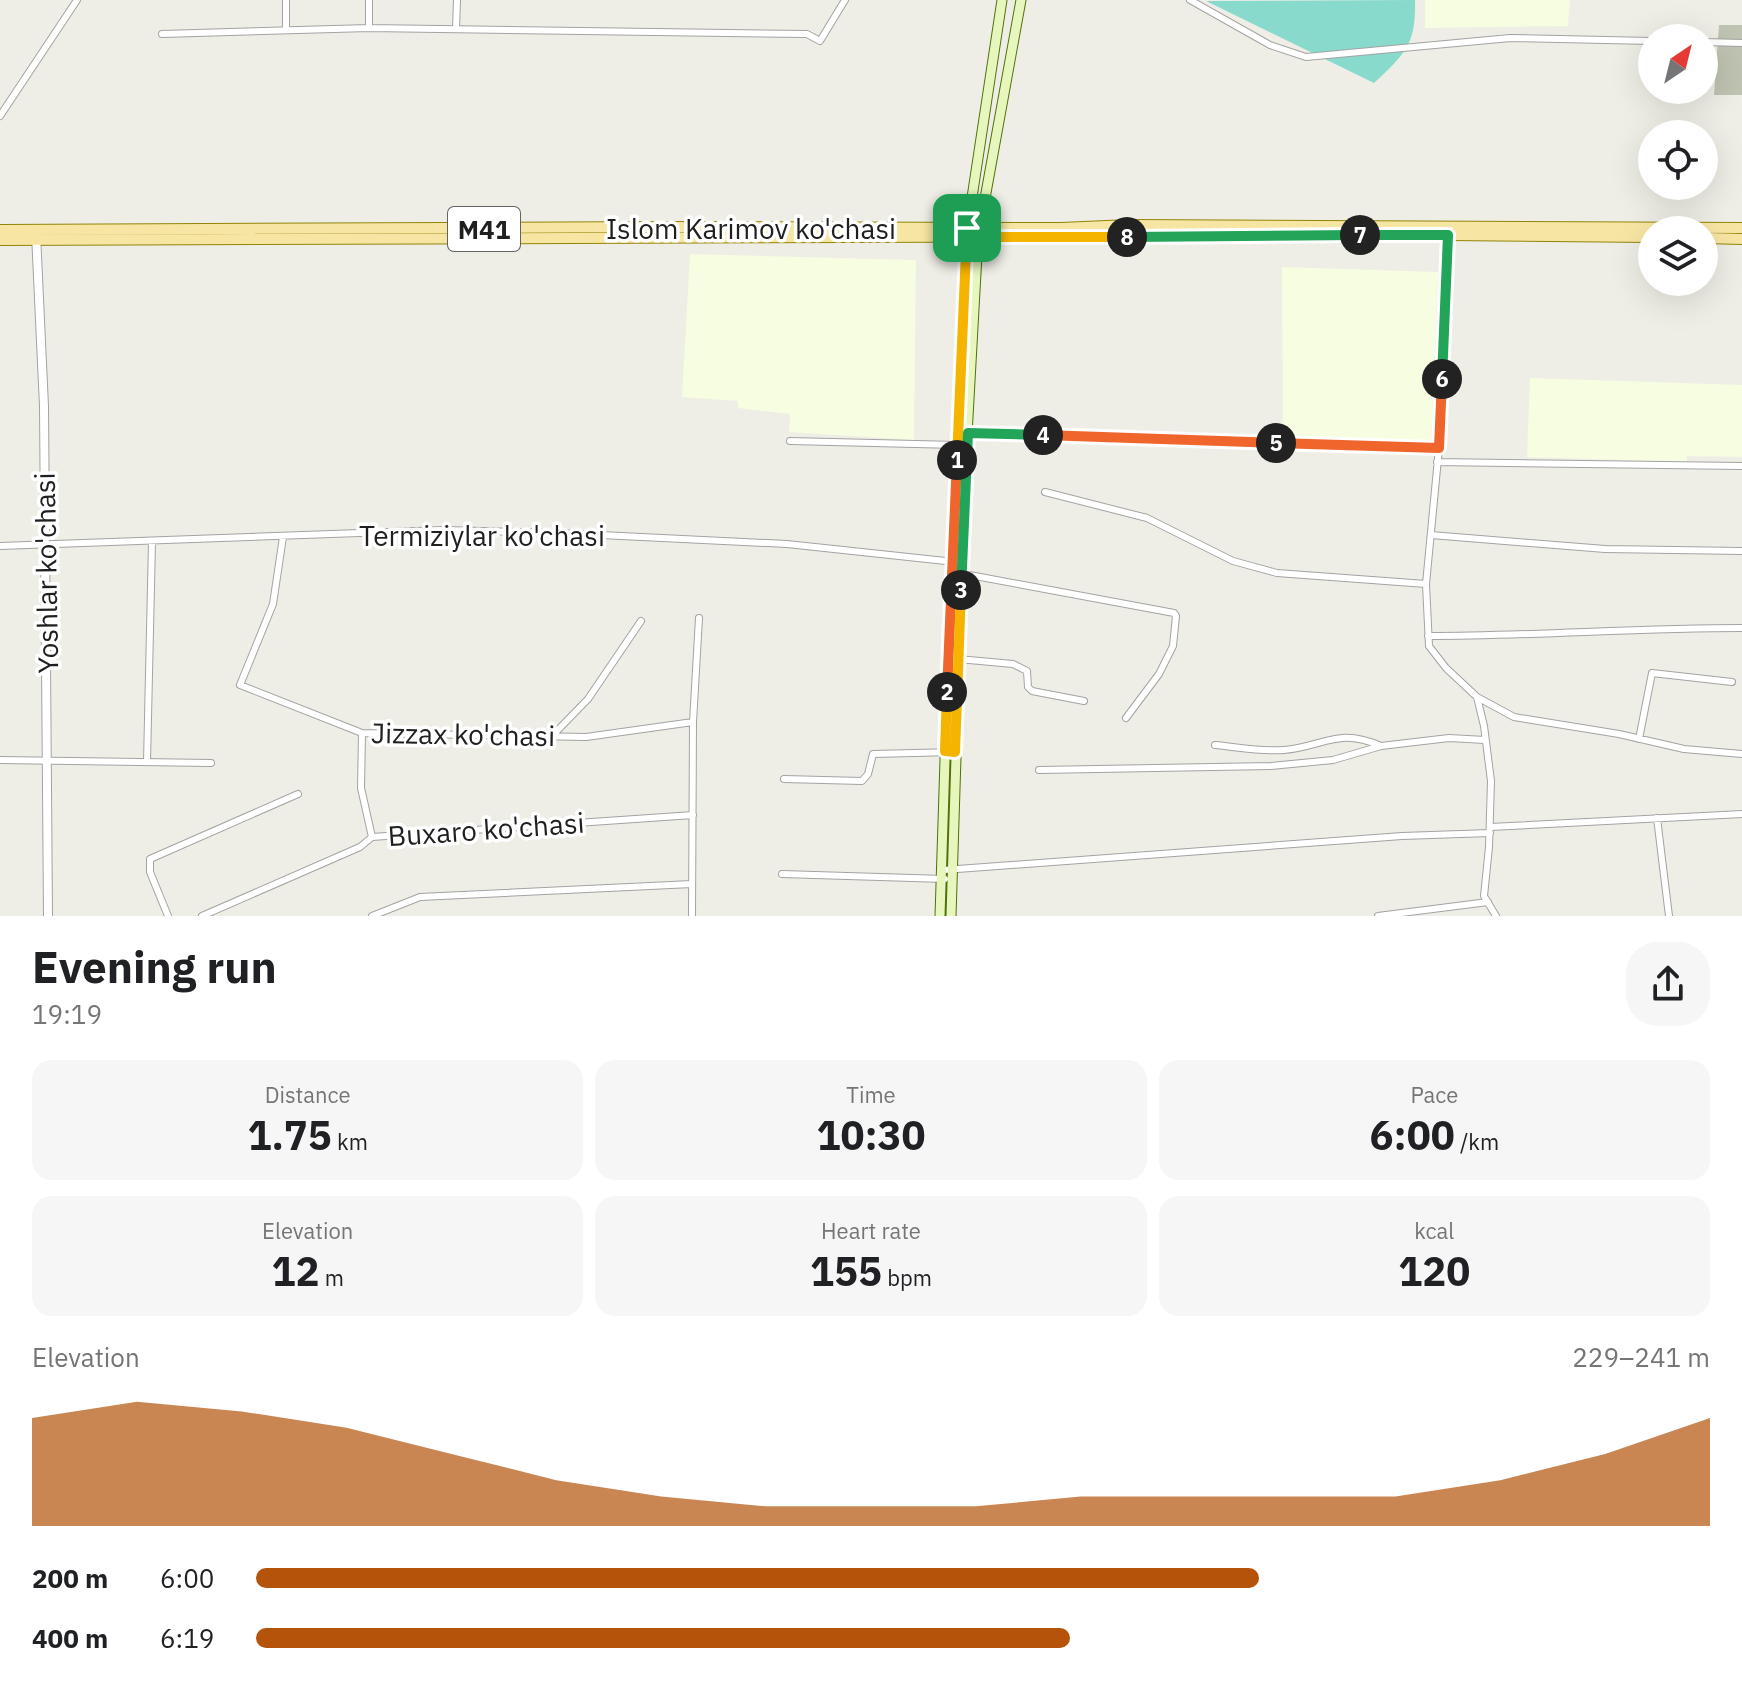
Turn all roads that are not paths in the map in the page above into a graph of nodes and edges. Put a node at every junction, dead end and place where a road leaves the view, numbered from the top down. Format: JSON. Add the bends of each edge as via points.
{"nodes":[{"id":1,"x":77,"y":0,"type":"edge"},
{"id":2,"x":286,"y":0,"type":"edge"},
{"id":3,"x":369,"y":0,"type":"edge"},
{"id":4,"x":457,"y":0,"type":"edge"},
{"id":5,"x":845,"y":0,"type":"edge"},
{"id":6,"x":1002,"y":0,"type":"edge"},
{"id":7,"x":1021,"y":0,"type":"edge"},
{"id":8,"x":1190,"y":0,"type":"edge"},
{"id":9,"x":369,"y":28,"type":"junction"},
{"id":10,"x":456,"y":29,"type":"junction"},
{"id":11,"x":286,"y":30,"type":"junction"},
{"id":12,"x":162,"y":34,"type":"dead end"},
{"id":13,"x":1638,"y":41,"type":"edge"},
{"id":14,"x":1718,"y":42,"type":"edge"},
{"id":15,"x":1742,"y":43,"type":"edge"},
{"id":16,"x":0,"y":116,"type":"edge"},
{"id":17,"x":1742,"y":228,"type":"edge"},
{"id":18,"x":0,"y":230,"type":"edge"},
{"id":19,"x":973,"y":232,"type":"junction"},
{"id":20,"x":36,"y":234,"type":"junction"},
{"id":21,"x":1448,"y":235,"type":"junction"},
{"id":22,"x":1638,"y":237,"type":"edge"},
{"id":23,"x":1718,"y":238,"type":"edge"},
{"id":24,"x":1742,"y":239,"type":"edge"},
{"id":25,"x":0,"y":240,"type":"edge"},
{"id":26,"x":963,"y":433,"type":"junction"},
{"id":27,"x":790,"y":441,"type":"dead end"},
{"id":28,"x":957,"y":445,"type":"junction"},
{"id":29,"x":1439,"y":448,"type":"junction"},
{"id":30,"x":1437,"y":462,"type":"junction"},
{"id":31,"x":1742,"y":466,"type":"edge"},
{"id":32,"x":1045,"y":492,"type":"dead end"},
{"id":33,"x":1431,"y":535,"type":"junction"},
{"id":34,"x":283,"y":537,"type":"junction"},
{"id":35,"x":152,"y":542,"type":"junction"},
{"id":36,"x":0,"y":546,"type":"edge"},
{"id":37,"x":46,"y":546,"type":"junction"},
{"id":38,"x":1742,"y":551,"type":"edge"},
{"id":39,"x":957,"y":567,"type":"junction"},
{"id":40,"x":1426,"y":584,"type":"junction"},
{"id":41,"x":699,"y":618,"type":"dead end"},
{"id":42,"x":641,"y":621,"type":"dead end"},
{"id":43,"x":1742,"y":628,"type":"edge"},
{"id":44,"x":1428,"y":636,"type":"junction"},
{"id":45,"x":958,"y":659,"type":"junction"},
{"id":46,"x":1732,"y":682,"type":"dead end"},
{"id":47,"x":1477,"y":697,"type":"junction"},
{"id":48,"x":1084,"y":701,"type":"dead end"},
{"id":49,"x":1126,"y":718,"type":"dead end"},
{"id":50,"x":693,"y":722,"type":"junction"},
{"id":51,"x":362,"y":733,"type":"junction"},
{"id":52,"x":552,"y":736,"type":"junction"},
{"id":53,"x":1639,"y":739,"type":"junction"},
{"id":54,"x":1485,"y":740,"type":"junction"},
{"id":55,"x":1215,"y":745,"type":"dead end"},
{"id":56,"x":1381,"y":746,"type":"junction"},
{"id":57,"x":950,"y":752,"type":"junction"},
{"id":58,"x":1742,"y":754,"type":"edge"},
{"id":59,"x":0,"y":760,"type":"edge"},
{"id":60,"x":48,"y":761,"type":"junction"},
{"id":61,"x":147,"y":762,"type":"junction"},
{"id":62,"x":211,"y":763,"type":"dead end"},
{"id":63,"x":1039,"y":770,"type":"dead end"},
{"id":64,"x":784,"y":779,"type":"dead end"},
{"id":65,"x":298,"y":794,"type":"dead end"},
{"id":66,"x":1742,"y":814,"type":"edge"},
{"id":67,"x":693,"y":815,"type":"junction"},
{"id":68,"x":1657,"y":818,"type":"junction"},
{"id":69,"x":1490,"y":830,"type":"junction"},
{"id":70,"x":372,"y":837,"type":"junction"},
{"id":71,"x":782,"y":874,"type":"dead end"},
{"id":72,"x":948,"y":874,"type":"junction"},
{"id":73,"x":692,"y":884,"type":"junction"},
{"id":74,"x":1488,"y":902,"type":"junction"},
{"id":75,"x":48,"y":916,"type":"edge"},
{"id":76,"x":168,"y":916,"type":"edge"},
{"id":77,"x":202,"y":916,"type":"edge"},
{"id":78,"x":372,"y":916,"type":"edge"},
{"id":79,"x":692,"y":916,"type":"edge"},
{"id":80,"x":940,"y":916,"type":"edge"},
{"id":81,"x":951,"y":916,"type":"edge"},
{"id":82,"x":1378,"y":916,"type":"edge"},
{"id":83,"x":1496,"y":916,"type":"edge"},
{"id":84,"x":1669,"y":916,"type":"edge"}],
"edges":[{"from":1,"to":16,"type":"street"},
{"from":2,"to":11,"type":"street"},
{"from":3,"to":9,"type":"street"},
{"from":4,"to":10,"type":"street"},
{"from":5,"to":10,"type":"street","via":[[820,41],[807,34]]},
{"from":6,"to":19,"type":"main road"},
{"from":7,"to":19,"type":"main road"},
{"from":8,"to":13,"type":"street","via":[[1270,45],[1306,57],[1510,38]]},
{"from":9,"to":10,"type":"street"},
{"from":9,"to":11,"type":"street"},
{"from":11,"to":12,"type":"street"},
{"from":14,"to":15,"type":"street"},
{"from":17,"to":19,"type":"main road","name":"Islom Karimov ko'chasi","number":"M41","via":[[1143,225]]},
{"from":18,"to":20,"type":"main road","name":"Islom Karimov ko'chasi","number":"M41"},
{"from":19,"to":20,"type":"main road","name":"Islom Karimov ko'chasi","number":"M41"},
{"from":19,"to":21,"type":"main road","name":"Islom Karimov ko'chasi","number":"M41"},
{"from":19,"to":26,"type":"main road"},
{"from":20,"to":25,"type":"main road","name":"Islom Karimov ko'chasi","number":"M41"},
{"from":20,"to":37,"type":"street","name":"Yoshlar ko'chasi"},
{"from":21,"to":22,"type":"main road","name":"Islom Karimov ko'chasi","number":"M41"},
{"from":21,"to":29,"type":"street"},
{"from":23,"to":24,"type":"main road"},
{"from":26,"to":28,"type":"main road"},
{"from":26,"to":29,"type":"street"},
{"from":26,"to":39,"type":"main road"},
{"from":27,"to":28,"type":"street"},
{"from":28,"to":39,"type":"main road"},
{"from":29,"to":30,"type":"street"},
{"from":30,"to":31,"type":"street"},
{"from":30,"to":33,"type":"street"},
{"from":32,"to":40,"type":"street","via":[[1147,518],[1233,561],[1277,573]]},
{"from":33,"to":38,"type":"street","via":[[1605,549]]},
{"from":33,"to":40,"type":"street"},
{"from":34,"to":35,"type":"street","name":"Termiziylar ko'chasi"},
{"from":34,"to":39,"type":"street","name":"Termiziylar ko'chasi","via":[[444,530],[560,533],[787,544]]},
{"from":34,"to":51,"type":"street","name":"Jizzax ko'chasi","via":[[273,604],[240,685]]},
{"from":35,"to":37,"type":"street","name":"Termiziylar ko'chasi"},
{"from":35,"to":61,"type":"street"},
{"from":36,"to":37,"type":"street","name":"Termiziylar ko'chasi"},
{"from":37,"to":60,"type":"street","name":"Yoshlar ko'chasi"},
{"from":39,"to":45,"type":"main road"},
{"from":39,"to":49,"type":"street","name":"Termiziylar ko'chasi","via":[[1174,613],[1173,646]]},
{"from":39,"to":57,"type":"main road"},
{"from":40,"to":44,"type":"street"},
{"from":41,"to":50,"type":"street"},
{"from":42,"to":52,"type":"street","via":[[588,699]]},
{"from":43,"to":44,"type":"street"},
{"from":44,"to":47,"type":"street","via":[[1429,646],[1446,668]]},
{"from":45,"to":48,"type":"street","via":[[1013,664],[1027,671],[1032,691]]},
{"from":45,"to":57,"type":"main road"},
{"from":46,"to":53,"type":"street","via":[[1652,673]]},
{"from":47,"to":53,"type":"street","via":[[1514,717]]},
{"from":47,"to":54,"type":"street"},
{"from":50,"to":52,"type":"street","name":"Jizzax ko'chasi","via":[[586,737]]},
{"from":50,"to":67,"type":"street"},
{"from":51,"to":52,"type":"street","name":"Jizzax ko'chasi"},
{"from":51,"to":70,"type":"street","via":[[361,788]]},
{"from":53,"to":58,"type":"street"},
{"from":54,"to":56,"type":"street","via":[[1449,738]]},
{"from":54,"to":69,"type":"street"},
{"from":55,"to":56,"type":"street","via":[[1284,750],[1360,737]]},
{"from":56,"to":63,"type":"street","via":[[1333,760],[1271,766]]},
{"from":57,"to":64,"type":"street","via":[[873,754],[862,781]]},
{"from":57,"to":72,"type":"main road"},
{"from":59,"to":60,"type":"street"},
{"from":60,"to":61,"type":"street"},
{"from":60,"to":75,"type":"street","name":"Yoshlar ko'chasi"},
{"from":61,"to":62,"type":"street"},
{"from":65,"to":76,"type":"street","via":[[150,859]]},
{"from":66,"to":68,"type":"street"},
{"from":67,"to":70,"type":"street","name":"Buxaro ko'chasi"},
{"from":67,"to":73,"type":"street"},
{"from":68,"to":69,"type":"street"},
{"from":68,"to":84,"type":"street"},
{"from":69,"to":72,"type":"street"},
{"from":69,"to":74,"type":"street","via":[[1484,896]]},
{"from":70,"to":77,"type":"street","name":"Buxaro ko'chasi","via":[[360,847]]},
{"from":71,"to":72,"type":"street"},
{"from":72,"to":80,"type":"main road"},
{"from":72,"to":81,"type":"main road"},
{"from":73,"to":78,"type":"street","via":[[420,897]]},
{"from":73,"to":79,"type":"street"},
{"from":74,"to":82,"type":"street"},
{"from":74,"to":83,"type":"street"}]}
